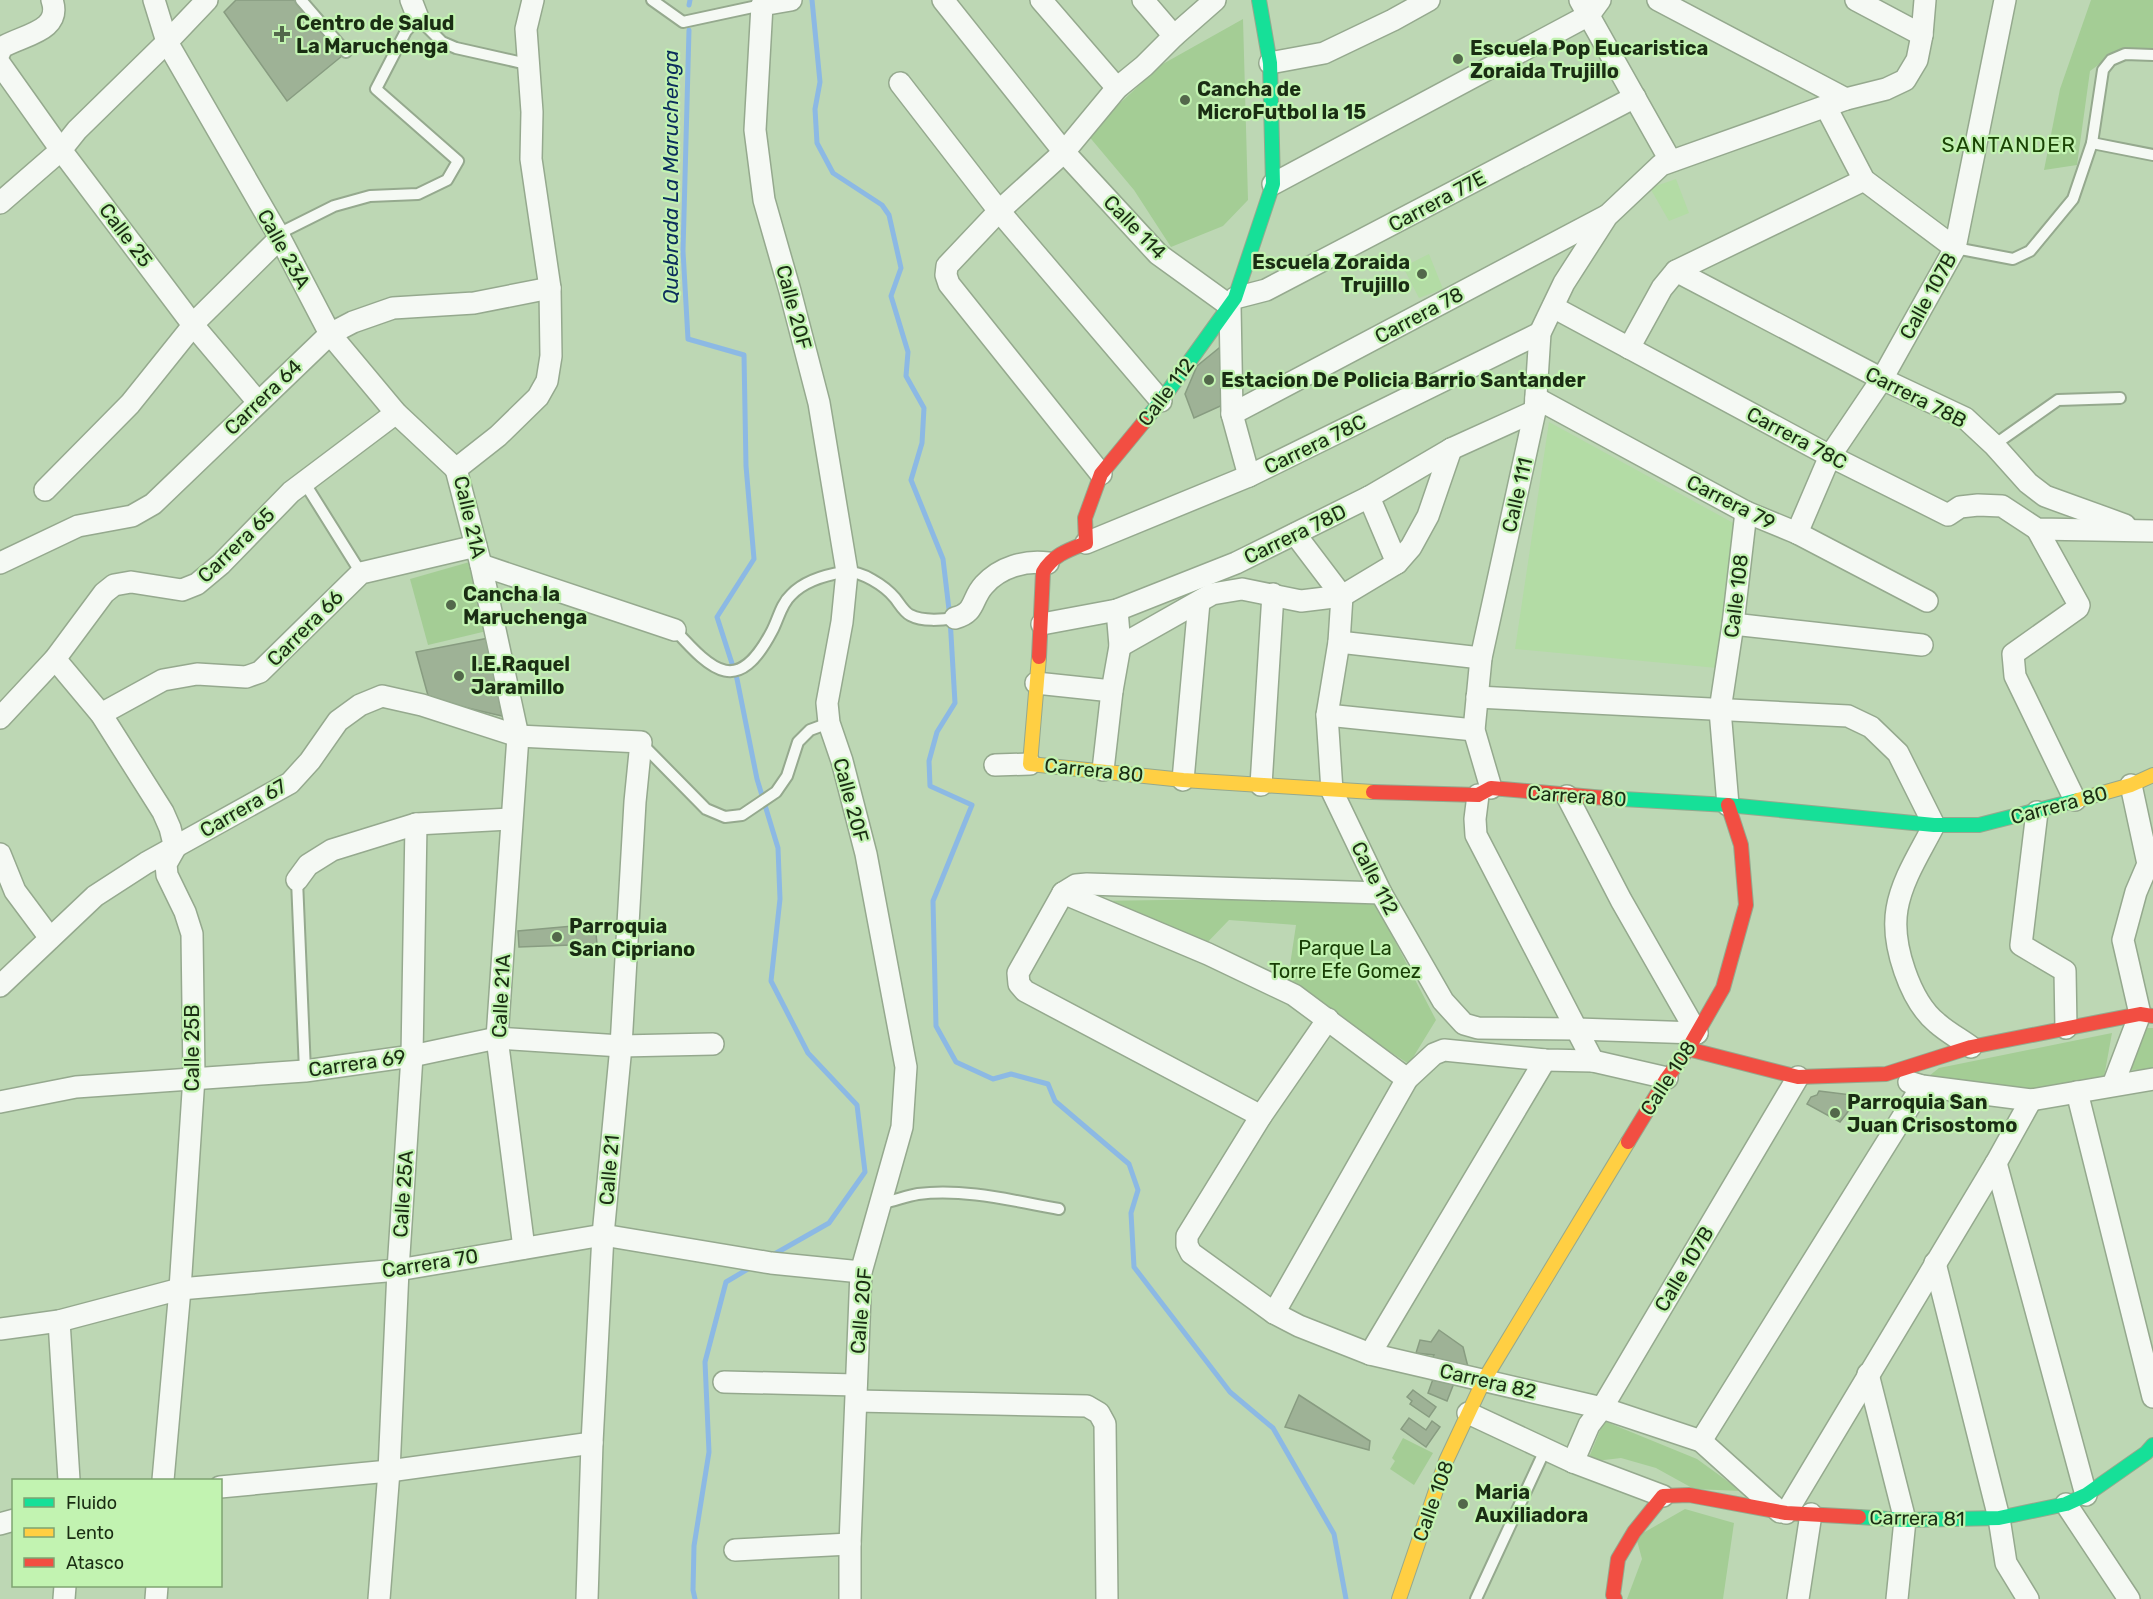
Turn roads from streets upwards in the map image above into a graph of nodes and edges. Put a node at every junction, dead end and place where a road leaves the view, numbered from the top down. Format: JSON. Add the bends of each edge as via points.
{"nodes":[{"id":1,"x":153,"y":0,"type":"edge"},
{"id":2,"x":207,"y":0,"type":"edge"},
{"id":3,"x":532,"y":0,"type":"edge"},
{"id":4,"x":791,"y":0,"type":"edge"},
{"id":5,"x":943,"y":0,"type":"edge"},
{"id":6,"x":1041,"y":0,"type":"edge"},
{"id":7,"x":1143,"y":0,"type":"edge"},
{"id":8,"x":1215,"y":0,"type":"edge"},
{"id":9,"x":1259,"y":0,"type":"edge"},
{"id":10,"x":1429,"y":0,"type":"edge"},
{"id":11,"x":1658,"y":0,"type":"edge"},
{"id":12,"x":1856,"y":0,"type":"edge"},
{"id":13,"x":1925,"y":0,"type":"edge"},
{"id":14,"x":2005,"y":0,"type":"edge"},
{"id":15,"x":1590,"y":5,"type":"edge"},
{"id":16,"x":52,"y":10,"type":"edge"},
{"id":17,"x":1922,"y":35,"type":"junction"},
{"id":18,"x":1174,"y":36,"type":"junction"},
{"id":19,"x":167,"y":42,"type":"junction"},
{"id":20,"x":0,"y":52,"type":"edge"},
{"id":21,"x":1270,"y":63,"type":"junction"},
{"id":22,"x":0,"y":64,"type":"edge"},
{"id":23,"x":900,"y":83,"type":"dead end"},
{"id":24,"x":1117,"y":88,"type":"junction"},
{"id":25,"x":1635,"y":97,"type":"junction"},
{"id":26,"x":1846,"y":99,"type":"junction"},
{"id":27,"x":1826,"y":107,"type":"junction"},
{"id":28,"x":61,"y":150,"type":"junction"},
{"id":29,"x":1064,"y":152,"type":"junction"},
{"id":30,"x":1670,"y":160,"type":"junction"},
{"id":31,"x":1864,"y":180,"type":"junction"},
{"id":32,"x":1273,"y":184,"type":"junction"},
{"id":33,"x":0,"y":203,"type":"edge"},
{"id":34,"x":999,"y":211,"type":"junction"},
{"id":35,"x":1607,"y":216,"type":"junction"},
{"id":36,"x":280,"y":238,"type":"junction"},
{"id":37,"x":1955,"y":248,"type":"junction"},
{"id":38,"x":1676,"y":271,"type":"junction"},
{"id":39,"x":550,"y":288,"type":"junction"},
{"id":40,"x":1233,"y":302,"type":"junction"},
{"id":41,"x":1553,"y":307,"type":"junction"},
{"id":42,"x":193,"y":325,"type":"junction"},
{"id":43,"x":1540,"y":333,"type":"junction"},
{"id":44,"x":330,"y":334,"type":"junction"},
{"id":45,"x":1629,"y":348,"type":"junction"},
{"id":46,"x":1882,"y":379,"type":"junction"},
{"id":47,"x":1161,"y":401,"type":"junction"},
{"id":48,"x":258,"y":402,"type":"junction"},
{"id":49,"x":1536,"y":405,"type":"junction"},
{"id":50,"x":396,"y":413,"type":"junction"},
{"id":51,"x":1232,"y":414,"type":"junction"},
{"id":52,"x":1451,"y":449,"type":"junction"},
{"id":53,"x":1830,"y":456,"type":"junction"},
{"id":54,"x":456,"y":469,"type":"junction"},
{"id":55,"x":1101,"y":474,"type":"junction"},
{"id":56,"x":1249,"y":476,"type":"junction"},
{"id":57,"x":45,"y":490,"type":"dead end"},
{"id":58,"x":1369,"y":497,"type":"junction"},
{"id":59,"x":1746,"y":512,"type":"junction"},
{"id":60,"x":2037,"y":529,"type":"junction"},
{"id":61,"x":2149,"y":532,"type":"edge"},
{"id":62,"x":1797,"y":533,"type":"junction"},
{"id":63,"x":1295,"y":534,"type":"junction"},
{"id":64,"x":1086,"y":543,"type":"junction"},
{"id":65,"x":478,"y":555,"type":"junction"},
{"id":66,"x":0,"y":563,"type":"edge"},
{"id":67,"x":1048,"y":563,"type":"junction"},
{"id":68,"x":1397,"y":563,"type":"junction"},
{"id":69,"x":1273,"y":594,"type":"junction"},
{"id":70,"x":1342,"y":596,"type":"junction"},
{"id":71,"x":1928,"y":601,"type":"dead end"},
{"id":72,"x":1199,"y":602,"type":"junction"},
{"id":73,"x":1117,"y":610,"type":"junction"},
{"id":74,"x":955,"y":618,"type":"road end"},
{"id":75,"x":1042,"y":624,"type":"junction"},
{"id":76,"x":1733,"y":624,"type":"junction"},
{"id":77,"x":675,"y":630,"type":"road end"},
{"id":78,"x":1339,"y":642,"type":"junction"},
{"id":79,"x":1922,"y":645,"type":"dead end"},
{"id":80,"x":1120,"y":646,"type":"junction"},
{"id":81,"x":1481,"y":658,"type":"junction"},
{"id":82,"x":55,"y":659,"type":"junction"},
{"id":83,"x":1036,"y":683,"type":"junction"},
{"id":84,"x":1112,"y":691,"type":"junction"},
{"id":85,"x":1477,"y":697,"type":"junction"},
{"id":86,"x":1720,"y":710,"type":"junction"},
{"id":87,"x":101,"y":714,"type":"junction"},
{"id":88,"x":1327,"y":715,"type":"junction"},
{"id":89,"x":0,"y":718,"type":"edge"},
{"id":90,"x":1474,"y":730,"type":"junction"},
{"id":91,"x":518,"y":736,"type":"junction"},
{"id":92,"x":641,"y":742,"type":"joint"},
{"id":93,"x":1030,"y":764,"type":"junction"},
{"id":94,"x":995,"y":765,"type":"dead end"},
{"id":95,"x":1103,"y":770,"type":"junction"},
{"id":96,"x":2153,"y":775,"type":"edge"},
{"id":97,"x":1183,"y":780,"type":"junction"},
{"id":98,"x":1261,"y":785,"type":"junction"},
{"id":99,"x":2131,"y":785,"type":"junction"},
{"id":100,"x":1332,"y":791,"type":"junction"},
{"id":101,"x":1485,"y":792,"type":"junction"},
{"id":102,"x":1567,"y":796,"type":"junction"},
{"id":103,"x":2075,"y":800,"type":"junction"},
{"id":104,"x":1728,"y":805,"type":"junction"},
{"id":105,"x":2037,"y":812,"type":"junction"},
{"id":106,"x":511,"y":819,"type":"junction"},
{"id":107,"x":416,"y":824,"type":"junction"},
{"id":108,"x":1934,"y":825,"type":"junction"},
{"id":109,"x":175,"y":848,"type":"junction"},
{"id":110,"x":0,"y":854,"type":"edge"},
{"id":111,"x":297,"y":880,"type":"road end"},
{"id":112,"x":1063,"y":893,"type":"junction"},
{"id":113,"x":1381,"y":893,"type":"junction"},
{"id":114,"x":50,"y":938,"type":"junction"},
{"id":115,"x":0,"y":987,"type":"edge"},
{"id":116,"x":2146,"y":1015,"type":"edge"},
{"id":117,"x":1328,"y":1019,"type":"junction"},
{"id":118,"x":2066,"y":1028,"type":"junction"},
{"id":119,"x":1577,"y":1029,"type":"junction"},
{"id":120,"x":497,"y":1038,"type":"junction"},
{"id":121,"x":1693,"y":1041,"type":"junction"},
{"id":122,"x":713,"y":1044,"type":"dead end"},
{"id":123,"x":621,"y":1046,"type":"junction"},
{"id":124,"x":1971,"y":1047,"type":"junction"},
{"id":125,"x":411,"y":1056,"type":"junction"},
{"id":126,"x":1545,"y":1060,"type":"junction"},
{"id":127,"x":1593,"y":1061,"type":"junction"},
{"id":128,"x":1886,"y":1074,"type":"junction"},
{"id":129,"x":194,"y":1077,"type":"junction"},
{"id":130,"x":1798,"y":1077,"type":"junction"},
{"id":131,"x":1667,"y":1078,"type":"junction"},
{"id":132,"x":2153,"y":1078,"type":"edge"},
{"id":133,"x":1407,"y":1079,"type":"junction"},
{"id":134,"x":2113,"y":1085,"type":"junction"},
{"id":135,"x":1923,"y":1086,"type":"junction"},
{"id":136,"x":2077,"y":1092,"type":"junction"},
{"id":137,"x":2031,"y":1100,"type":"junction"},
{"id":138,"x":0,"y":1102,"type":"edge"},
{"id":139,"x":1261,"y":1116,"type":"junction"},
{"id":140,"x":1996,"y":1163,"type":"junction"},
{"id":141,"x":603,"y":1235,"type":"junction"},
{"id":142,"x":524,"y":1248,"type":"junction"},
{"id":143,"x":1935,"y":1263,"type":"junction"},
{"id":144,"x":398,"y":1270,"type":"junction"},
{"id":145,"x":861,"y":1272,"type":"junction"},
{"id":146,"x":180,"y":1289,"type":"junction"},
{"id":147,"x":1274,"y":1313,"type":"junction"},
{"id":148,"x":59,"y":1321,"type":"junction"},
{"id":149,"x":0,"y":1329,"type":"edge"},
{"id":150,"x":1370,"y":1354,"type":"junction"},
{"id":151,"x":1868,"y":1374,"type":"junction"},
{"id":152,"x":1484,"y":1380,"type":"junction"},
{"id":153,"x":724,"y":1382,"type":"dead end"},
{"id":154,"x":857,"y":1393,"type":"junction"},
{"id":155,"x":2153,"y":1397,"type":"edge"},
{"id":156,"x":1602,"y":1408,"type":"junction"},
{"id":157,"x":1468,"y":1413,"type":"junction"},
{"id":158,"x":1701,"y":1441,"type":"junction"},
{"id":159,"x":592,"y":1443,"type":"junction"},
{"id":160,"x":2151,"y":1454,"type":"edge"},
{"id":161,"x":1573,"y":1462,"type":"junction"},
{"id":162,"x":389,"y":1471,"type":"junction"},
{"id":163,"x":69,"y":1479,"type":"edge"},
{"id":164,"x":163,"y":1479,"type":"edge"},
{"id":165,"x":222,"y":1487,"type":"edge"},
{"id":166,"x":2086,"y":1495,"type":"junction"},
{"id":167,"x":1663,"y":1496,"type":"junction"},
{"id":168,"x":2066,"y":1504,"type":"junction"},
{"id":169,"x":1783,"y":1512,"type":"junction"},
{"id":170,"x":1811,"y":1514,"type":"junction"},
{"id":171,"x":1999,"y":1518,"type":"junction"},
{"id":172,"x":1905,"y":1520,"type":"junction"},
{"id":173,"x":850,"y":1544,"type":"junction"},
{"id":174,"x":735,"y":1550,"type":"dead end"},
{"id":175,"x":379,"y":1599,"type":"edge"},
{"id":176,"x":586,"y":1599,"type":"edge"},
{"id":177,"x":850,"y":1599,"type":"edge"},
{"id":178,"x":1107,"y":1599,"type":"edge"},
{"id":179,"x":1399,"y":1599,"type":"edge"},
{"id":180,"x":1615,"y":1599,"type":"edge"},
{"id":181,"x":1798,"y":1599,"type":"edge"},
{"id":182,"x":1897,"y":1599,"type":"edge"},
{"id":183,"x":2028,"y":1599,"type":"edge"},
{"id":184,"x":2128,"y":1599,"type":"edge"}],
"edges":[{"from":1,"to":19,"type":"street","name":"Calle 23A"},
{"from":2,"to":19,"type":"street"},
{"from":3,"to":39,"type":"street","name":"Calle 21A","via":[[526,29],[531,159]]},
{"from":4,"to":145,"type":"street","name":"Calle 20F","via":[[762,5],[755,130],[764,200],[819,403],[847,572],[827,704],[829,723],[866,854],[906,1067],[902,1127]]},
{"from":5,"to":29,"type":"street","name":"Calle 114"},
{"from":6,"to":24,"type":"street"},
{"from":7,"to":18,"type":"street"},
{"from":8,"to":18,"type":"street"},
{"from":9,"to":21,"type":"street","name":"Calle 112"},
{"from":10,"to":21,"type":"street","via":[[1324,53]]},
{"from":11,"to":26,"type":"street"},
{"from":12,"to":17,"type":"street"},
{"from":13,"to":17,"type":"street"},
{"from":14,"to":37,"type":"street","name":"Calle 107B"},
{"from":15,"to":25,"type":"street"},
{"from":15,"to":32,"type":"street"},
{"from":16,"to":20,"type":"street","via":[[44,28],[10,42]]},
{"from":17,"to":26,"type":"street","via":[[1917,60],[1905,80]]},
{"from":18,"to":24,"type":"street"},
{"from":19,"to":28,"type":"street"},
{"from":19,"to":36,"type":"street","name":"Calle 23A"},
{"from":21,"to":32,"type":"street","name":"Calle 112"},
{"from":22,"to":28,"type":"street","name":"Calle 25"},
{"from":23,"to":34,"type":"street"},
{"from":24,"to":29,"type":"street"},
{"from":25,"to":30,"type":"street"},
{"from":25,"to":40,"type":"street","name":"Carrera 77E","via":[[1266,290]]},
{"from":26,"to":27,"type":"street"},
{"from":27,"to":30,"type":"street"},
{"from":27,"to":31,"type":"street"},
{"from":28,"to":33,"type":"street"},
{"from":28,"to":42,"type":"street","name":"Calle 25"},
{"from":29,"to":34,"type":"street"},
{"from":29,"to":40,"type":"street","name":"Calle 114","via":[[1158,255]]},
{"from":30,"to":35,"type":"street"},
{"from":31,"to":37,"type":"street"},
{"from":31,"to":38,"type":"street"},
{"from":32,"to":40,"type":"street","name":"Calle 112"},
{"from":34,"to":47,"type":"street"},
{"from":34,"to":55,"type":"street","via":[[947,266],[949,284]]},
{"from":35,"to":41,"type":"street","name":"Calle 111"},
{"from":35,"to":51,"type":"street","name":"Carrera 78"},
{"from":36,"to":42,"type":"street"},
{"from":36,"to":44,"type":"street","name":"Calle 23A"},
{"from":37,"to":46,"type":"street","name":"Calle 107B"},
{"from":38,"to":45,"type":"street","via":[[1662,288]]},
{"from":38,"to":46,"type":"street","name":"Carrera 78B"},
{"from":39,"to":44,"type":"street","name":"Carrera 64","via":[[474,303],[393,308]]},
{"from":39,"to":54,"type":"street","name":"Calle 21A","via":[[551,356],[547,381],[538,397],[506,428]]},
{"from":40,"to":47,"type":"street","name":"Calle 112"},
{"from":40,"to":51,"type":"street"},
{"from":41,"to":43,"type":"street","name":"Calle 111"},
{"from":41,"to":45,"type":"street","name":"Carrera 78C"},
{"from":42,"to":48,"type":"street","name":"Calle 25"},
{"from":42,"to":57,"type":"street","via":[[130,404]]},
{"from":43,"to":49,"type":"street","name":"Calle 111"},
{"from":43,"to":56,"type":"street","name":"Carrera 78C"},
{"from":44,"to":48,"type":"street","name":"Carrera 64"},
{"from":44,"to":50,"type":"street","name":"Calle 23A"},
{"from":45,"to":53,"type":"street","name":"Carrera 78C"},
{"from":46,"to":53,"type":"street","name":"Calle 107B"},
{"from":46,"to":61,"type":"street","name":"Carrera 78B","via":[[1965,418],[2045,496]]},
{"from":47,"to":55,"type":"street","name":"Calle 112"},
{"from":48,"to":66,"type":"street","name":"Carrera 64","via":[[153,504],[132,516],[78,526]]},
{"from":49,"to":52,"type":"street","name":"Carrera 78D"},
{"from":49,"to":59,"type":"street","name":"Carrera 79"},
{"from":49,"to":81,"type":"street","name":"Calle 111"},
{"from":50,"to":54,"type":"street","name":"Calle 23A"},
{"from":50,"to":82,"type":"street","name":"Carrera 65","via":[[291,492],[197,584],[182,590],[131,582],[114,585]]},
{"from":51,"to":56,"type":"street"},
{"from":52,"to":58,"type":"street","name":"Carrera 78D"},
{"from":52,"to":68,"type":"street","via":[[1428,516]]},
{"from":53,"to":60,"type":"street","name":"Carrera 78C","via":[[1948,515],[1960,507],[2002,506]]},
{"from":53,"to":62,"type":"street","name":"Calle 107B"},
{"from":54,"to":65,"type":"street","name":"Calle 21A"},
{"from":55,"to":64,"type":"street","name":"Calle 112","via":[[1085,518]]},
{"from":56,"to":64,"type":"street","name":"Carrera 78C"},
{"from":58,"to":63,"type":"street","name":"Carrera 78D"},
{"from":58,"to":68,"type":"street"},
{"from":59,"to":62,"type":"street","name":"Carrera 79"},
{"from":59,"to":76,"type":"street","name":"Calle 108"},
{"from":60,"to":61,"type":"street"},
{"from":60,"to":103,"type":"street","via":[[2078,601],[2078,608],[2013,654],[2012,665]]},
{"from":62,"to":71,"type":"street","name":"Carrera 79"},
{"from":63,"to":70,"type":"street"},
{"from":63,"to":73,"type":"street","name":"Carrera 78D","via":[[1236,563]]},
{"from":64,"to":67,"type":"street"},
{"from":65,"to":77,"type":"street"},
{"from":65,"to":87,"type":"street","name":"Carrera 66","via":[[360,573],[260,672],[246,677],[197,674],[163,680]]},
{"from":65,"to":91,"type":"street","name":"Calle 21A"},
{"from":67,"to":74,"type":"street","via":[[1008,567],[983,585],[969,613]]},
{"from":67,"to":75,"type":"street","via":[[1043,572]]},
{"from":68,"to":70,"type":"street"},
{"from":69,"to":70,"type":"street","via":[[1301,600]]},
{"from":69,"to":72,"type":"street","via":[[1242,589],[1212,594]]},
{"from":69,"to":98,"type":"street"},
{"from":70,"to":78,"type":"street","name":"Calle 112"},
{"from":72,"to":80,"type":"street"},
{"from":72,"to":97,"type":"street"},
{"from":73,"to":75,"type":"street","name":"Carrera 78D"},
{"from":73,"to":80,"type":"street"},
{"from":75,"to":83,"type":"street"},
{"from":76,"to":79,"type":"street"},
{"from":76,"to":86,"type":"street","name":"Calle 108"},
{"from":78,"to":81,"type":"street"},
{"from":78,"to":88,"type":"street","name":"Calle 112"},
{"from":80,"to":84,"type":"street"},
{"from":81,"to":85,"type":"street","name":"Calle 111"},
{"from":82,"to":87,"type":"street"},
{"from":82,"to":89,"type":"street","name":"Carrera 65"},
{"from":83,"to":84,"type":"street"},
{"from":83,"to":93,"type":"street"},
{"from":84,"to":95,"type":"street"},
{"from":85,"to":86,"type":"street"},
{"from":85,"to":90,"type":"street","name":"Calle 111"},
{"from":86,"to":104,"type":"street","name":"Calle 108"},
{"from":86,"to":108,"type":"street","via":[[1848,716],[1871,727],[1898,753]]},
{"from":87,"to":109,"type":"street","via":[[163,812]]},
{"from":88,"to":90,"type":"street"},
{"from":88,"to":100,"type":"street","name":"Calle 112"},
{"from":90,"to":101,"type":"street","name":"Calle 111"},
{"from":91,"to":92,"type":"street","name":"Carrera 67"},
{"from":91,"to":106,"type":"street","name":"Calle 21A"},
{"from":91,"to":109,"type":"street","name":"Carrera 67","via":[[382,696],[360,705],[338,721],[290,783]]},
{"from":92,"to":123,"type":"street","name":"Calle 21","via":[[634,802]]},
{"from":93,"to":94,"type":"street","name":"Carrera 80"},
{"from":93,"to":95,"type":"street","name":"Carrera 80"},
{"from":95,"to":97,"type":"street","name":"Carrera 80"},
{"from":96,"to":99,"type":"street","name":"Carrera 80"},
{"from":97,"to":98,"type":"street","name":"Carrera 80"},
{"from":98,"to":100,"type":"street","name":"Carrera 80"},
{"from":99,"to":103,"type":"street","name":"Carrera 80"},
{"from":99,"to":116,"type":"street","via":[[2148,864],[2123,940]]},
{"from":100,"to":101,"type":"street","name":"Carrera 80"},
{"from":100,"to":113,"type":"street","name":"Calle 112"},
{"from":101,"to":102,"type":"street","name":"Carrera 80"},
{"from":101,"to":119,"type":"street","name":"Calle 111","via":[[1475,819],[1476,836]]},
{"from":102,"to":104,"type":"street","name":"Carrera 80"},
{"from":102,"to":121,"type":"street"},
{"from":103,"to":105,"type":"street","name":"Carrera 80"},
{"from":104,"to":108,"type":"street","name":"Carrera 80"},
{"from":104,"to":121,"type":"street","name":"Calle 108","via":[[1741,845],[1746,905],[1724,988]]},
{"from":105,"to":108,"type":"street","name":"Carrera 80","via":[[1979,825]]},
{"from":105,"to":118,"type":"street","via":[[2021,945],[2065,971]]},
{"from":106,"to":107,"type":"street"},
{"from":106,"to":120,"type":"street","name":"Calle 21A"},
{"from":107,"to":111,"type":"street","via":[[332,850],[308,865]]},
{"from":107,"to":125,"type":"street","name":"Calle 25A"},
{"from":108,"to":124,"type":"street","via":[[1910,872],[1897,910],[1898,947],[1908,985],[1935,1022]]},
{"from":109,"to":114,"type":"street","name":"Carrera 67","via":[[95,896]]},
{"from":109,"to":129,"type":"street","name":"Calle 25B","via":[[166,864],[192,934]]},
{"from":110,"to":114,"type":"street","via":[[15,891]]},
{"from":112,"to":113,"type":"street","via":[[1087,884]]},
{"from":112,"to":117,"type":"street","via":[[1208,954],[1294,995]]},
{"from":112,"to":139,"type":"street","via":[[1018,973],[1024,991]]},
{"from":113,"to":119,"type":"street","name":"Calle 112","via":[[1443,1001],[1464,1024],[1478,1028]]},
{"from":114,"to":115,"type":"street","name":"Carrera 67"},
{"from":116,"to":118,"type":"street"},
{"from":116,"to":134,"type":"street"},
{"from":117,"to":133,"type":"street"},
{"from":117,"to":139,"type":"street"},
{"from":118,"to":124,"type":"street"},
{"from":119,"to":121,"type":"street","name":"Calle 112"},
{"from":119,"to":127,"type":"street","name":"Calle 111"},
{"from":120,"to":123,"type":"street","name":"Carrera 69"},
{"from":120,"to":125,"type":"street","name":"Carrera 69"},
{"from":120,"to":142,"type":"street","name":"Calle 21A"},
{"from":121,"to":130,"type":"street"},
{"from":121,"to":131,"type":"street","name":"Calle 108"},
{"from":122,"to":123,"type":"street","name":"Carrera 69"},
{"from":123,"to":141,"type":"street","name":"Calle 21"},
{"from":124,"to":128,"type":"street"},
{"from":125,"to":129,"type":"street","name":"Carrera 69","via":[[305,1071]]},
{"from":125,"to":144,"type":"street","name":"Calle 25A"},
{"from":126,"to":127,"type":"street"},
{"from":126,"to":133,"type":"street","via":[[1444,1050],[1434,1054]]},
{"from":126,"to":150,"type":"street"},
{"from":127,"to":131,"type":"street"},
{"from":128,"to":130,"type":"street"},
{"from":128,"to":135,"type":"street"},
{"from":129,"to":138,"type":"street","name":"Carrera 69","via":[[76,1087]]},
{"from":129,"to":146,"type":"street","name":"Calle 25B"},
{"from":130,"to":156,"type":"street","name":"Calle 107B"},
{"from":131,"to":152,"type":"street","name":"Calle 108"},
{"from":132,"to":134,"type":"street"},
{"from":133,"to":147,"type":"street"},
{"from":134,"to":136,"type":"street"},
{"from":135,"to":137,"type":"street"},
{"from":135,"to":158,"type":"street"},
{"from":136,"to":137,"type":"street"},
{"from":136,"to":155,"type":"street"},
{"from":137,"to":140,"type":"street"},
{"from":139,"to":147,"type":"street","name":"Carrera 82","via":[[1187,1236],[1187,1245],[1191,1253]]},
{"from":140,"to":143,"type":"street"},
{"from":140,"to":166,"type":"street"},
{"from":141,"to":142,"type":"street","name":"Carrera 70"},
{"from":141,"to":145,"type":"street","name":"Carrera 70","via":[[735,1258]]},
{"from":141,"to":159,"type":"street","name":"Calle 21"},
{"from":142,"to":144,"type":"street","name":"Carrera 70"},
{"from":143,"to":151,"type":"street"},
{"from":143,"to":171,"type":"street"},
{"from":144,"to":146,"type":"street","name":"Carrera 70"},
{"from":144,"to":162,"type":"street","name":"Calle 25A"},
{"from":145,"to":154,"type":"street","name":"Calle 20F"},
{"from":146,"to":148,"type":"street","name":"Carrera 70"},
{"from":146,"to":164,"type":"street","name":"Calle 25B"},
{"from":147,"to":150,"type":"street","name":"Carrera 82"},
{"from":148,"to":149,"type":"street","name":"Carrera 70"},
{"from":148,"to":163,"type":"street"},
{"from":150,"to":152,"type":"street","name":"Carrera 82"},
{"from":151,"to":169,"type":"street"},
{"from":151,"to":172,"type":"street"},
{"from":152,"to":156,"type":"street","name":"Carrera 82"},
{"from":152,"to":157,"type":"street","name":"Calle 108"},
{"from":153,"to":154,"type":"street"},
{"from":154,"to":173,"type":"street","name":"Calle 20F"},
{"from":154,"to":178,"type":"street","via":[[1087,1406],[1099,1413],[1106,1424]]},
{"from":156,"to":158,"type":"street","name":"Carrera 82"},
{"from":156,"to":161,"type":"street","name":"Calle 107B","via":[[1589,1425]]},
{"from":157,"to":161,"type":"street","name":"Carrera 82"},
{"from":157,"to":179,"type":"street","name":"Calle 108","via":[[1446,1461]]},
{"from":158,"to":169,"type":"street","name":"Carrera 82"},
{"from":159,"to":162,"type":"street"},
{"from":159,"to":176,"type":"street","name":"Calle 21"},
{"from":160,"to":166,"type":"street","name":"Carrera 81"},
{"from":161,"to":167,"type":"street","name":"Carrera 82"},
{"from":162,"to":165,"type":"street"},
{"from":162,"to":175,"type":"street","name":"Calle 25A"},
{"from":166,"to":168,"type":"street","name":"Carrera 81"},
{"from":167,"to":169,"type":"street","name":"Carrera 81","via":[[1689,1495]]},
{"from":167,"to":180,"type":"street","via":[[1618,1559]]},
{"from":168,"to":171,"type":"street","name":"Carrera 81"},
{"from":168,"to":184,"type":"street"},
{"from":169,"to":170,"type":"street","name":"Carrera 81"},
{"from":170,"to":172,"type":"street","name":"Carrera 81"},
{"from":170,"to":181,"type":"street"},
{"from":171,"to":172,"type":"street","name":"Carrera 81"},
{"from":171,"to":183,"type":"street","via":[[2006,1563]]},
{"from":172,"to":182,"type":"street"},
{"from":173,"to":174,"type":"street"},
{"from":173,"to":177,"type":"street","name":"Calle 20F"}]}
